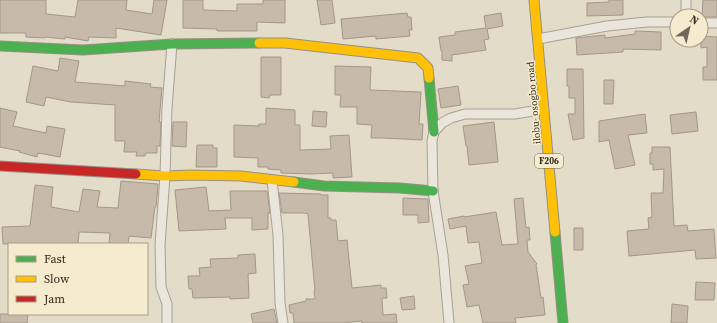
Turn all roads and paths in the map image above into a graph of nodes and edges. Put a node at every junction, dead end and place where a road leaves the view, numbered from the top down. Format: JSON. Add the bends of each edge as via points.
{"nodes":[{"id":1,"x":534,"y":0,"type":"edge"},
{"id":2,"x":669,"y":22,"type":"edge"},
{"id":3,"x":538,"y":39,"type":"junction"},
{"id":4,"x":172,"y":44,"type":"junction"},
{"id":5,"x":0,"y":46,"type":"edge"},
{"id":6,"x":544,"y":109,"type":"junction"},
{"id":7,"x":434,"y":132,"type":"junction"},
{"id":8,"x":0,"y":166,"type":"edge"},
{"id":9,"x":164,"y":176,"type":"junction"},
{"id":10,"x":272,"y":180,"type":"junction"},
{"id":11,"x":433,"y":191,"type":"junction"},
{"id":12,"x":167,"y":323,"type":"edge"},
{"id":13,"x":283,"y":323,"type":"edge"},
{"id":14,"x":449,"y":323,"type":"edge"},
{"id":15,"x":563,"y":323,"type":"edge"}],
"edges":[{"from":1,"to":3,"type":"street","name":"ilobu- osogbo road","number":"F206"},
{"from":2,"to":3,"type":"street","via":[[607,26]]},
{"from":3,"to":6,"type":"street","name":"ilobu- osogbo road","number":"F206"},
{"from":4,"to":5,"type":"street","via":[[83,50]]},
{"from":4,"to":7,"type":"street","via":[[285,43],[418,58],[428,68]]},
{"from":4,"to":9,"type":"street"},
{"from":6,"to":7,"type":"street","via":[[515,114],[465,114],[442,123]]},
{"from":6,"to":15,"type":"street","name":"ilobu- osogbo road","number":"F206"},
{"from":7,"to":11,"type":"street"},
{"from":8,"to":9,"type":"street"},
{"from":9,"to":10,"type":"street","via":[[241,176]]},
{"from":9,"to":12,"type":"street","via":[[160,246],[161,287],[167,304]]},
{"from":10,"to":11,"type":"street","via":[[324,186]]},
{"from":10,"to":13,"type":"street"},
{"from":11,"to":14,"type":"street","via":[[443,255]]}]}
